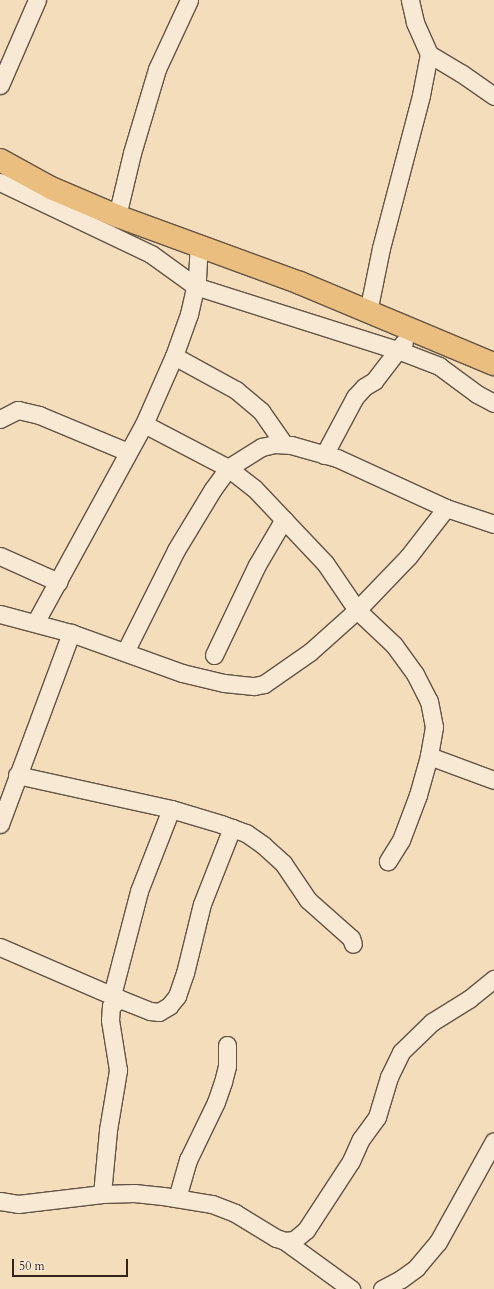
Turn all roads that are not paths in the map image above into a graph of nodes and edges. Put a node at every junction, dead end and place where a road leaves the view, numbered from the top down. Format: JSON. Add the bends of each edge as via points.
{"nodes":[{"id":1,"x":38,"y":0,"type":"edge"},
{"id":2,"x":189,"y":0,"type":"edge"},
{"id":3,"x":410,"y":0,"type":"edge"},
{"id":4,"x":428,"y":54,"type":"junction"},
{"id":5,"x":0,"y":85,"type":"edge"},
{"id":6,"x":494,"y":96,"type":"edge"},
{"id":7,"x":0,"y":160,"type":"edge"},
{"id":8,"x":0,"y":182,"type":"edge"},
{"id":9,"x":43,"y":193,"type":"junction"},
{"id":10,"x":117,"y":216,"type":"junction"},
{"id":11,"x":199,"y":245,"type":"junction"},
{"id":12,"x":195,"y":286,"type":"junction"},
{"id":13,"x":368,"y":312,"type":"junction"},
{"id":14,"x":412,"y":330,"type":"junction"},
{"id":15,"x":398,"y":350,"type":"junction"},
{"id":16,"x":174,"y":356,"type":"junction"},
{"id":17,"x":494,"y":364,"type":"edge"},
{"id":18,"x":494,"y":403,"type":"edge"},
{"id":19,"x":0,"y":419,"type":"edge"},
{"id":20,"x":144,"y":424,"type":"junction"},
{"id":21,"x":284,"y":444,"type":"junction"},
{"id":22,"x":128,"y":452,"type":"junction"},
{"id":23,"x":324,"y":455,"type":"junction"},
{"id":24,"x":228,"y":468,"type":"junction"},
{"id":25,"x":446,"y":508,"type":"junction"},
{"id":26,"x":284,"y":519,"type":"junction"},
{"id":27,"x":494,"y":524,"type":"edge"},
{"id":28,"x":0,"y":556,"type":"edge"},
{"id":29,"x":58,"y":582,"type":"junction"},
{"id":30,"x":357,"y":610,"type":"junction"},
{"id":31,"x":0,"y":614,"type":"edge"},
{"id":32,"x":35,"y":623,"type":"junction"},
{"id":33,"x":71,"y":633,"type":"junction"},
{"id":34,"x":125,"y":652,"type":"junction"},
{"id":35,"x":214,"y":655,"type":"dead end"},
{"id":36,"x":429,"y":756,"type":"junction"},
{"id":37,"x":17,"y":775,"type":"junction"},
{"id":38,"x":494,"y":780,"type":"edge"},
{"id":39,"x":171,"y":808,"type":"junction"},
{"id":40,"x":0,"y":824,"type":"edge"},
{"id":41,"x":232,"y":828,"type":"junction"},
{"id":42,"x":388,"y":861,"type":"dead end"},
{"id":43,"x":353,"y":944,"type":"dead end"},
{"id":44,"x":0,"y":946,"type":"edge"},
{"id":45,"x":494,"y":979,"type":"edge"},
{"id":46,"x":116,"y":997,"type":"junction"},
{"id":47,"x":227,"y":1045,"type":"dead end"},
{"id":48,"x":494,"y":1141,"type":"edge"},
{"id":49,"x":489,"y":1166,"type":"edge"},
{"id":50,"x":102,"y":1194,"type":"junction"},
{"id":51,"x":178,"y":1198,"type":"junction"},
{"id":52,"x":0,"y":1201,"type":"edge"},
{"id":53,"x":285,"y":1241,"type":"junction"},
{"id":54,"x":351,"y":1289,"type":"edge"},
{"id":55,"x":382,"y":1289,"type":"edge"}],
"edges":[{"from":1,"to":5,"type":"street"},
{"from":2,"to":10,"type":"street","via":[[157,69],[132,152]]},
{"from":3,"to":4,"type":"street","via":[[415,22],[425,41]]},
{"from":4,"to":6,"type":"street"},
{"from":4,"to":13,"type":"street","via":[[421,95],[380,248]]},
{"from":7,"to":9,"type":"main road"},
{"from":8,"to":9,"type":"street"},
{"from":9,"to":10,"type":"main road"},
{"from":9,"to":12,"type":"street","via":[[151,254]]},
{"from":10,"to":11,"type":"main road"},
{"from":11,"to":12,"type":"street"},
{"from":11,"to":13,"type":"main road"},
{"from":12,"to":15,"type":"street"},
{"from":12,"to":16,"type":"street","via":[[189,314]]},
{"from":13,"to":14,"type":"main road"},
{"from":14,"to":15,"type":"street"},
{"from":14,"to":17,"type":"main road"},
{"from":15,"to":18,"type":"street","via":[[439,366],[477,394]]},
{"from":15,"to":23,"type":"street","via":[[374,381],[355,397]]},
{"from":16,"to":20,"type":"street"},
{"from":16,"to":21,"type":"street","via":[[236,390],[262,411]]},
{"from":19,"to":22,"type":"street","via":[[18,410],[39,415]]},
{"from":20,"to":22,"type":"street"},
{"from":20,"to":24,"type":"street"},
{"from":21,"to":23,"type":"street"},
{"from":21,"to":24,"type":"street","via":[[262,447]]},
{"from":22,"to":29,"type":"street"},
{"from":23,"to":25,"type":"street","via":[[337,458]]},
{"from":24,"to":26,"type":"street","via":[[254,488]]},
{"from":24,"to":34,"type":"street","via":[[192,520]]},
{"from":25,"to":27,"type":"street"},
{"from":25,"to":30,"type":"street","via":[[408,557]]},
{"from":26,"to":30,"type":"street","via":[[325,563]]},
{"from":26,"to":35,"type":"street","via":[[256,565]]},
{"from":28,"to":29,"type":"street"},
{"from":29,"to":32,"type":"street"},
{"from":30,"to":34,"type":"street","via":[[310,652],[264,684],[254,686],[224,683],[182,673]]},
{"from":30,"to":36,"type":"street","via":[[394,645],[415,674],[429,702],[434,727]]},
{"from":31,"to":32,"type":"street"},
{"from":32,"to":33,"type":"street"},
{"from":33,"to":34,"type":"street"},
{"from":33,"to":37,"type":"street"},
{"from":36,"to":38,"type":"street"},
{"from":36,"to":42,"type":"street","via":[[404,832]]},
{"from":37,"to":39,"type":"street"},
{"from":37,"to":40,"type":"street"},
{"from":39,"to":41,"type":"street"},
{"from":39,"to":46,"type":"street","via":[[139,891]]},
{"from":41,"to":43,"type":"street","via":[[246,833],[283,863],[308,900],[351,938]]},
{"from":41,"to":46,"type":"street","via":[[202,904],[177,996],[169,1006],[159,1012],[150,1011]]},
{"from":44,"to":46,"type":"street"},
{"from":45,"to":53,"type":"street","via":[[469,999],[432,1022],[401,1052],[389,1077],[377,1117],[361,1139],[351,1161],[306,1230],[294,1240]]},
{"from":46,"to":50,"type":"street","via":[[111,1006],[110,1020],[118,1070],[108,1130]]},
{"from":47,"to":51,"type":"street","via":[[227,1066],[223,1082],[188,1160]]},
{"from":48,"to":49,"type":"street"},
{"from":49,"to":55,"type":"street","via":[[438,1242],[416,1268]]},
{"from":50,"to":51,"type":"street","via":[[134,1193]]},
{"from":50,"to":52,"type":"street","via":[[18,1204]]},
{"from":51,"to":53,"type":"street","via":[[212,1204],[235,1212]]},
{"from":53,"to":54,"type":"street"}]}
